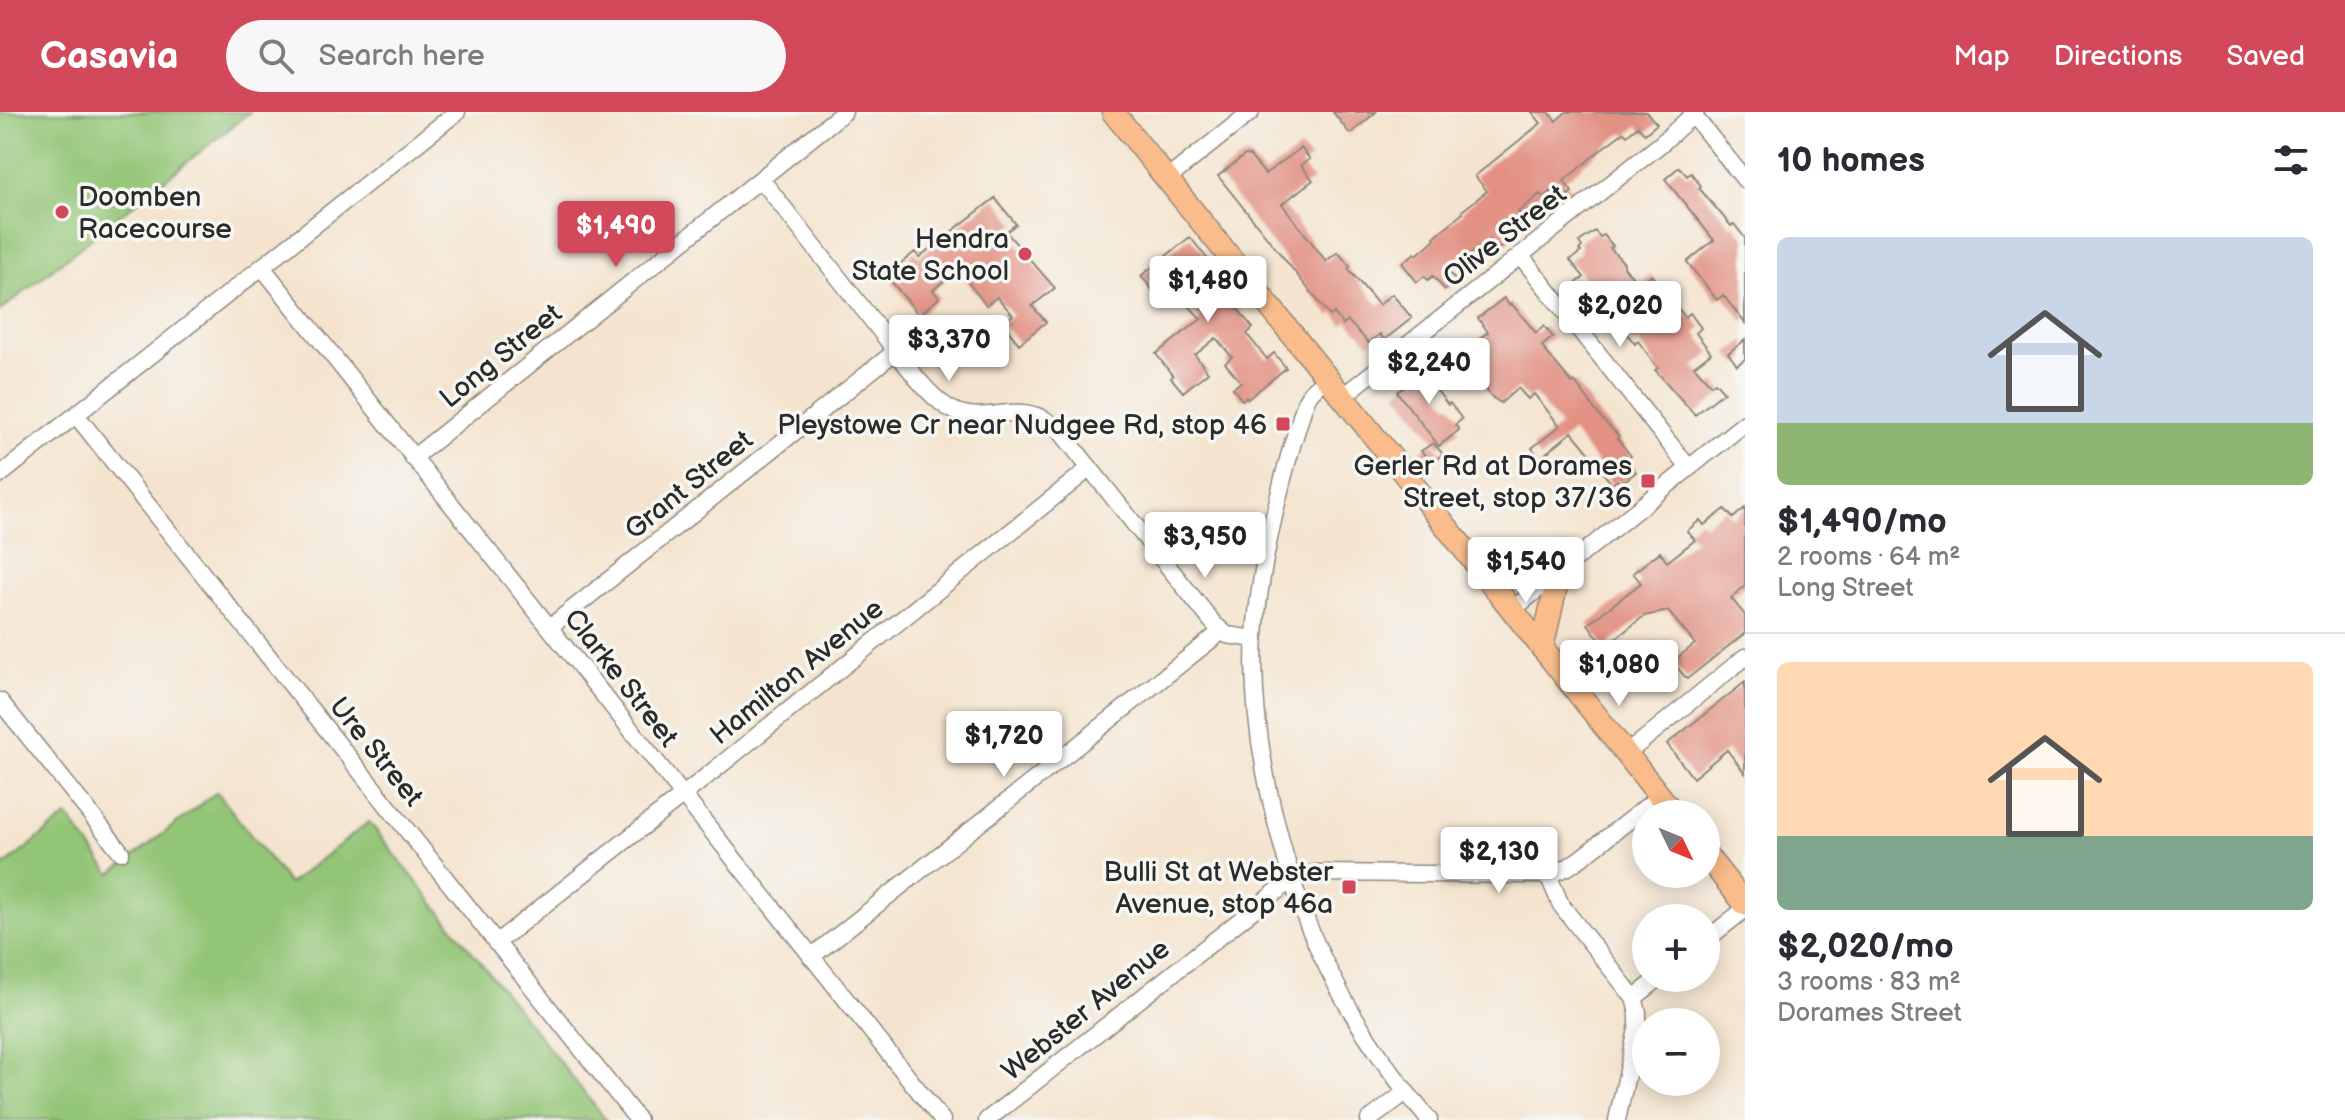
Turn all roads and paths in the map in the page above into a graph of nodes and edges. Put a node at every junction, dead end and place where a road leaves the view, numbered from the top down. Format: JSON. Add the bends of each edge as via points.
{"nodes":[{"id":1,"x":457,"y":112,"type":"edge"},
{"id":2,"x":844,"y":112,"type":"edge"},
{"id":3,"x":1113,"y":112,"type":"edge"},
{"id":4,"x":1251,"y":112,"type":"edge"},
{"id":5,"x":1694,"y":113,"type":"edge"},
{"id":6,"x":761,"y":179,"type":"junction"},
{"id":7,"x":1167,"y":179,"type":"junction"},
{"id":8,"x":1745,"y":180,"type":"edge"},
{"id":9,"x":1520,"y":255,"type":"junction"},
{"id":10,"x":262,"y":267,"type":"junction"},
{"id":11,"x":896,"y":351,"type":"junction"},
{"id":12,"x":1327,"y":378,"type":"junction"},
{"id":13,"x":1342,"y":397,"type":"junction"},
{"id":14,"x":76,"y":415,"type":"junction"},
{"id":15,"x":1745,"y":423,"type":"edge"},
{"id":16,"x":413,"y":458,"type":"junction"},
{"id":17,"x":1090,"y":468,"type":"junction"},
{"id":18,"x":1689,"y":468,"type":"junction"},
{"id":19,"x":0,"y":475,"type":"edge"},
{"id":20,"x":1559,"y":573,"type":"junction"},
{"id":21,"x":1512,"y":610,"type":"junction"},
{"id":22,"x":550,"y":627,"type":"junction"},
{"id":23,"x":1222,"y":631,"type":"junction"},
{"id":24,"x":1255,"y":639,"type":"junction"},
{"id":25,"x":1542,"y":648,"type":"junction"},
{"id":26,"x":1745,"y":657,"type":"edge"},
{"id":27,"x":0,"y":701,"type":"edge"},
{"id":28,"x":1626,"y":754,"type":"junction"},
{"id":29,"x":682,"y":795,"type":"junction"},
{"id":30,"x":1663,"y":800,"type":"edge"},
{"id":31,"x":1632,"y":827,"type":"edge"},
{"id":32,"x":121,"y":852,"type":"dead end"},
{"id":33,"x":1720,"y":873,"type":"edge"},
{"id":34,"x":1548,"y":875,"type":"junction"},
{"id":35,"x":1291,"y":880,"type":"junction"},
{"id":36,"x":1745,"y":906,"type":"edge"},
{"id":37,"x":1720,"y":928,"type":"edge"},
{"id":38,"x":496,"y":943,"type":"junction"},
{"id":39,"x":811,"y":957,"type":"junction"},
{"id":40,"x":1642,"y":992,"type":"edge"},
{"id":41,"x":1634,"y":998,"type":"junction"},
{"id":42,"x":1406,"y":1092,"type":"junction"},
{"id":43,"x":638,"y":1120,"type":"edge"},
{"id":44,"x":942,"y":1120,"type":"edge"},
{"id":45,"x":987,"y":1120,"type":"edge"},
{"id":46,"x":1369,"y":1120,"type":"edge"},
{"id":47,"x":1429,"y":1120,"type":"edge"},
{"id":48,"x":1617,"y":1120,"type":"edge"}],
"edges":[{"from":1,"to":10,"type":"street"},
{"from":2,"to":6,"type":"street","name":"Long Street"},
{"from":3,"to":7,"type":"main road"},
{"from":4,"to":7,"type":"street"},
{"from":5,"to":8,"type":"street"},
{"from":5,"to":9,"type":"street","name":"Olive Street"},
{"from":6,"to":11,"type":"street"},
{"from":6,"to":16,"type":"street","name":"Long Street"},
{"from":7,"to":12,"type":"main road"},
{"from":9,"to":13,"type":"street","name":"Olive Street"},
{"from":9,"to":18,"type":"street"},
{"from":10,"to":14,"type":"street"},
{"from":10,"to":16,"type":"street","name":"Clarke Street"},
{"from":11,"to":17,"type":"street","via":[[950,409],[974,416],[1037,415],[1053,425]]},
{"from":11,"to":22,"type":"street","name":"Grant Street"},
{"from":12,"to":13,"type":"main road"},
{"from":12,"to":24,"type":"street","via":[[1309,395],[1286,463]]},
{"from":13,"to":21,"type":"main road"},
{"from":14,"to":19,"type":"street"},
{"from":14,"to":38,"type":"street","name":"Ure Street"},
{"from":15,"to":18,"type":"street"},
{"from":16,"to":22,"type":"street","name":"Clarke Street"},
{"from":17,"to":23,"type":"street"},
{"from":17,"to":29,"type":"street","name":"Hamilton Avenue"},
{"from":18,"to":20,"type":"street"},
{"from":20,"to":21,"type":"street"},
{"from":20,"to":25,"type":"main road"},
{"from":21,"to":25,"type":"main road"},
{"from":22,"to":29,"type":"street","name":"Clarke Street"},
{"from":23,"to":24,"type":"street"},
{"from":23,"to":39,"type":"street"},
{"from":24,"to":35,"type":"street","via":[[1255,687],[1268,791]]},
{"from":25,"to":28,"type":"main road"},
{"from":26,"to":28,"type":"street"},
{"from":27,"to":32,"type":"street"},
{"from":28,"to":30,"type":"main road"},
{"from":29,"to":38,"type":"street","name":"Hamilton Avenue"},
{"from":29,"to":39,"type":"street","name":"Clarke Street"},
{"from":31,"to":34,"type":"street"},
{"from":33,"to":36,"type":"main road"},
{"from":34,"to":35,"type":"street","via":[[1315,873]]},
{"from":34,"to":41,"type":"street","via":[[1561,905]]},
{"from":35,"to":42,"type":"street","via":[[1336,987]]},
{"from":35,"to":45,"type":"street","name":"Webster Avenue"},
{"from":36,"to":37,"type":"street"},
{"from":38,"to":43,"type":"street","name":"Ure Street"},
{"from":39,"to":44,"type":"street","name":"Clarke Street"},
{"from":40,"to":41,"type":"street"},
{"from":41,"to":48,"type":"street","via":[[1638,1025]]},
{"from":42,"to":46,"type":"street"},
{"from":42,"to":47,"type":"street"}]}
